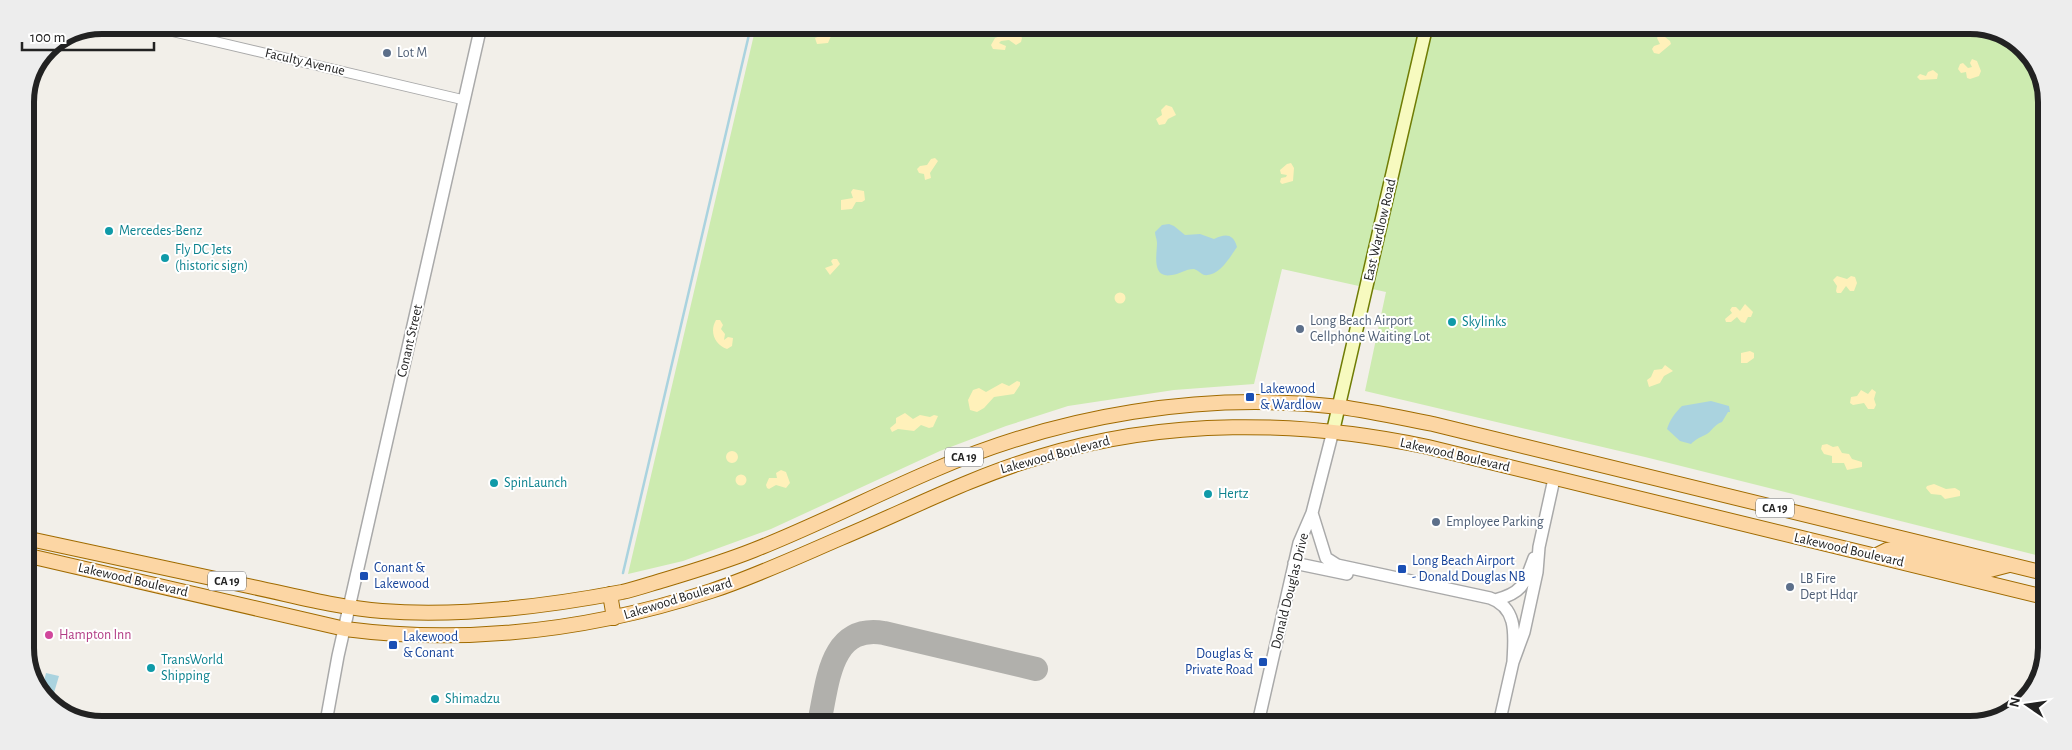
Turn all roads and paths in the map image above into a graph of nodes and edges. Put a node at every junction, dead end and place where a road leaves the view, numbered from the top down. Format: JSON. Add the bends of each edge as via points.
{"nodes":[{"id":1,"x":183,"y":34,"type":"edge"},
{"id":2,"x":479,"y":34,"type":"edge"},
{"id":3,"x":1425,"y":34,"type":"edge"},
{"id":4,"x":464,"y":100,"type":"junction"},
{"id":5,"x":1338,"y":407,"type":"junction"},
{"id":6,"x":1333,"y":432,"type":"junction"},
{"id":7,"x":1554,"y":479,"type":"junction"},
{"id":8,"x":1312,"y":513,"type":"junction"},
{"id":9,"x":34,"y":540,"type":"edge"},
{"id":10,"x":1539,"y":547,"type":"junction"},
{"id":11,"x":1875,"y":556,"type":"junction"},
{"id":12,"x":34,"y":557,"type":"edge"},
{"id":13,"x":1294,"y":564,"type":"junction"},
{"id":14,"x":2010,"y":565,"type":"junction"},
{"id":15,"x":2038,"y":572,"type":"edge"},
{"id":16,"x":1371,"y":573,"type":"junction"},
{"id":17,"x":610,"y":594,"type":"junction"},
{"id":18,"x":2038,"y":596,"type":"edge"},
{"id":19,"x":1495,"y":600,"type":"junction"},
{"id":20,"x":350,"y":607,"type":"junction"},
{"id":21,"x":614,"y":618,"type":"junction"},
{"id":22,"x":345,"y":629,"type":"junction"},
{"id":23,"x":1513,"y":662,"type":"junction"},
{"id":24,"x":327,"y":716,"type":"edge"},
{"id":25,"x":1260,"y":716,"type":"edge"},
{"id":26,"x":1501,"y":716,"type":"edge"}],
"edges":[{"from":1,"to":4,"type":"street","name":"Faculty Avenue"},
{"from":2,"to":4,"type":"street","name":"Conant Street"},
{"from":3,"to":5,"type":"main road","name":"East Wardlow Road"},
{"from":4,"to":20,"type":"street","name":"Conant Street"},
{"from":5,"to":6,"type":"main road","name":"East Wardlow Road"},
{"from":5,"to":14,"type":"main road","name":"Lakewood Boulevard","number":"CA 19","via":[[1433,424]]},
{"from":5,"to":17,"type":"main road","name":"Lakewood Boulevard","number":"CA 19","via":[[1232,403],[1176,406],[1101,417],[1035,433],[935,469],[754,550],[705,568]]},
{"from":6,"to":7,"type":"main road","name":"Lakewood Boulevard","number":"CA 19","via":[[1382,437]]},
{"from":6,"to":8,"type":"street","name":"Donald Douglas Drive"},
{"from":6,"to":21,"type":"main road","name":"Lakewood Boulevard","number":"CA 19","via":[[1233,426],[1178,430],[1106,440],[1041,456],[990,472],[712,591]]},
{"from":7,"to":10,"type":"street"},
{"from":7,"to":11,"type":"main road","name":"Lakewood Boulevard","number":"CA 19"},
{"from":8,"to":13,"type":"street","name":"Donald Douglas Drive"},
{"from":8,"to":16,"type":"street","via":[[1326,558],[1337,565]]},
{"from":9,"to":20,"type":"main road","name":"Lakewood Boulevard","number":"CA 19"},
{"from":10,"to":19,"type":"street","via":[[1526,581],[1518,591]]},
{"from":10,"to":23,"type":"street","via":[[1524,632]]},
{"from":11,"to":14,"type":"main road","via":[[1895,549],[1986,571]]},
{"from":11,"to":18,"type":"main road","name":"Lakewood Boulevard","number":"CA 19"},
{"from":12,"to":22,"type":"main road","name":"Lakewood Boulevard","number":"CA 19"},
{"from":13,"to":16,"type":"street","via":[[1351,575]]},
{"from":13,"to":25,"type":"street","name":"Donald Douglas Drive"},
{"from":14,"to":15,"type":"main road","name":"Lakewood Boulevard","number":"CA 19"},
{"from":16,"to":19,"type":"street"},
{"from":17,"to":20,"type":"main road","name":"Lakewood Boulevard","number":"CA 19","via":[[463,613]]},
{"from":17,"to":21,"type":"main road"},
{"from":19,"to":23,"type":"street","via":[[1504,606],[1512,619]]},
{"from":20,"to":22,"type":"street","name":"Conant Street"},
{"from":21,"to":22,"type":"main road","name":"Lakewood Boulevard","number":"CA 19","via":[[541,631],[462,636]]},
{"from":22,"to":24,"type":"street","name":"Conant Street"},
{"from":23,"to":26,"type":"street"}]}
